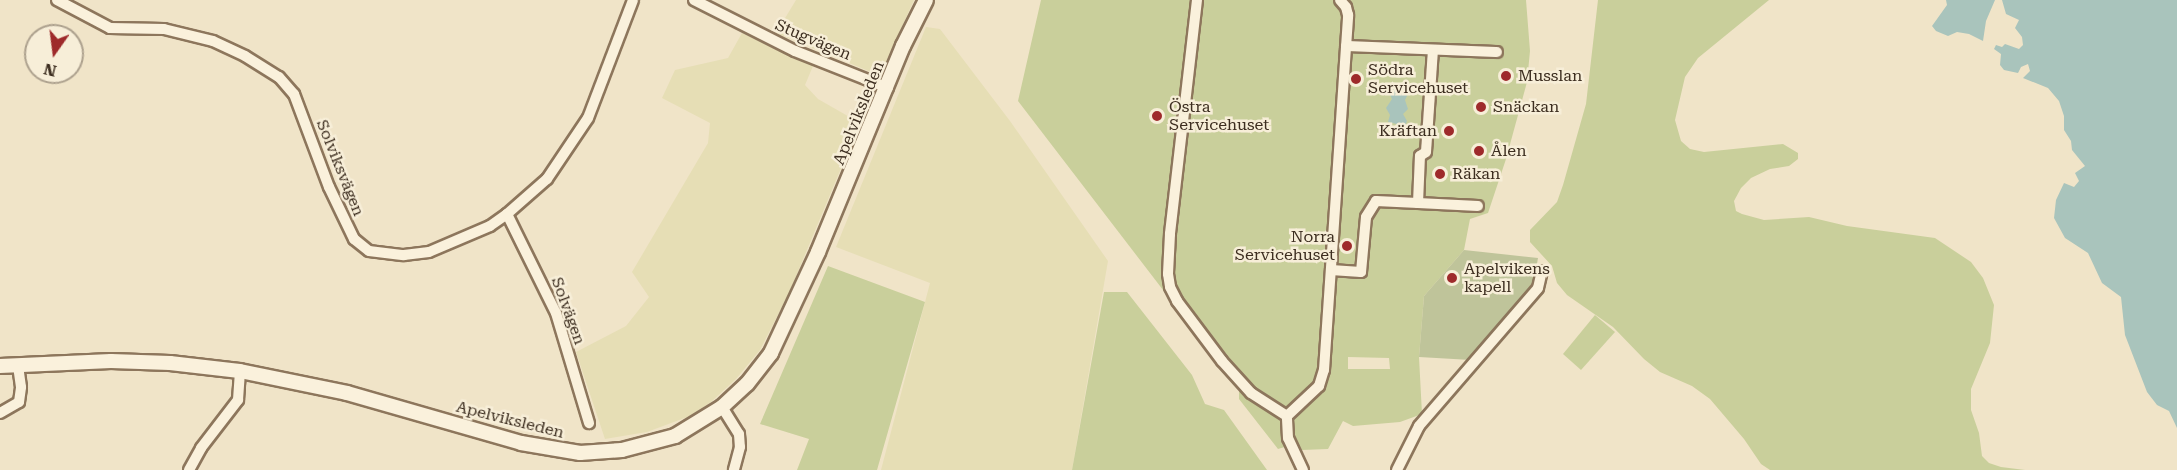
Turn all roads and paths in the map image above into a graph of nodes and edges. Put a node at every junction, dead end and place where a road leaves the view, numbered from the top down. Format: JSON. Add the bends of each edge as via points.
{"nodes":[{"id":1,"x":57,"y":0,"type":"edge"},
{"id":2,"x":633,"y":0,"type":"edge"},
{"id":3,"x":694,"y":0,"type":"edge"},
{"id":4,"x":926,"y":0,"type":"edge"},
{"id":5,"x":1197,"y":0,"type":"edge"},
{"id":6,"x":1340,"y":0,"type":"edge"},
{"id":7,"x":1346,"y":46,"type":"junction"},
{"id":8,"x":1433,"y":50,"type":"junction"},
{"id":9,"x":1497,"y":52,"type":"dead end"},
{"id":10,"x":888,"y":88,"type":"junction"},
{"id":11,"x":1418,"y":203,"type":"junction"},
{"id":12,"x":1478,"y":206,"type":"dead end"},
{"id":13,"x":507,"y":214,"type":"junction"},
{"id":14,"x":1331,"y":270,"type":"junction"},
{"id":15,"x":1542,"y":271,"type":"dead end"},
{"id":16,"x":6,"y":367,"type":"edge"},
{"id":17,"x":240,"y":371,"type":"junction"},
{"id":18,"x":722,"y":408,"type":"junction"},
{"id":19,"x":0,"y":413,"type":"edge"},
{"id":20,"x":1287,"y":416,"type":"junction"},
{"id":21,"x":589,"y":423,"type":"dead end"},
{"id":22,"x":1301,"y":465,"type":"edge"},
{"id":23,"x":189,"y":470,"type":"edge"},
{"id":24,"x":734,"y":470,"type":"edge"},
{"id":25,"x":1398,"y":470,"type":"edge"}],
"edges":[{"from":1,"to":13,"type":"street","name":"Solviksvägen","via":[[110,28],[164,29],[213,41],[279,77],[294,94],[346,226],[369,251],[404,255],[429,252],[472,235]]},
{"from":2,"to":13,"type":"street","name":"Solviksvägen","via":[[584,127],[547,178]]},
{"from":3,"to":10,"type":"street","name":"Stugvägen","via":[[795,51]]},
{"from":4,"to":10,"type":"street","name":"Apelviksleden"},
{"from":5,"to":20,"type":"street","via":[[1170,234],[1170,286],[1221,361],[1251,393]]},
{"from":6,"to":7,"type":"street","via":[[1348,15]]},
{"from":7,"to":8,"type":"street"},
{"from":7,"to":14,"type":"street"},
{"from":8,"to":9,"type":"street"},
{"from":8,"to":11,"type":"street"},
{"from":10,"to":18,"type":"street","name":"Apelviksleden","via":[[782,332],[758,370]]},
{"from":11,"to":12,"type":"street"},
{"from":11,"to":14,"type":"street","via":[[1376,201],[1366,217],[1361,272]]},
{"from":13,"to":21,"type":"street","name":"Solvägen","via":[[556,312]]},
{"from":14,"to":20,"type":"street","via":[[1319,386]]},
{"from":15,"to":25,"type":"street","via":[[1538,288],[1419,426]]},
{"from":16,"to":17,"type":"street","name":"Apelviksleden","via":[[111,361]]},
{"from":16,"to":19,"type":"street","via":[[21,387],[19,402]]},
{"from":17,"to":18,"type":"street","name":"Apelviksleden","via":[[346,393],[521,443],[580,453],[622,450],[661,441]]},
{"from":17,"to":23,"type":"street","via":[[238,400]]},
{"from":18,"to":24,"type":"street","via":[[739,434]]},
{"from":20,"to":22,"type":"street","via":[[1288,438]]}]}
